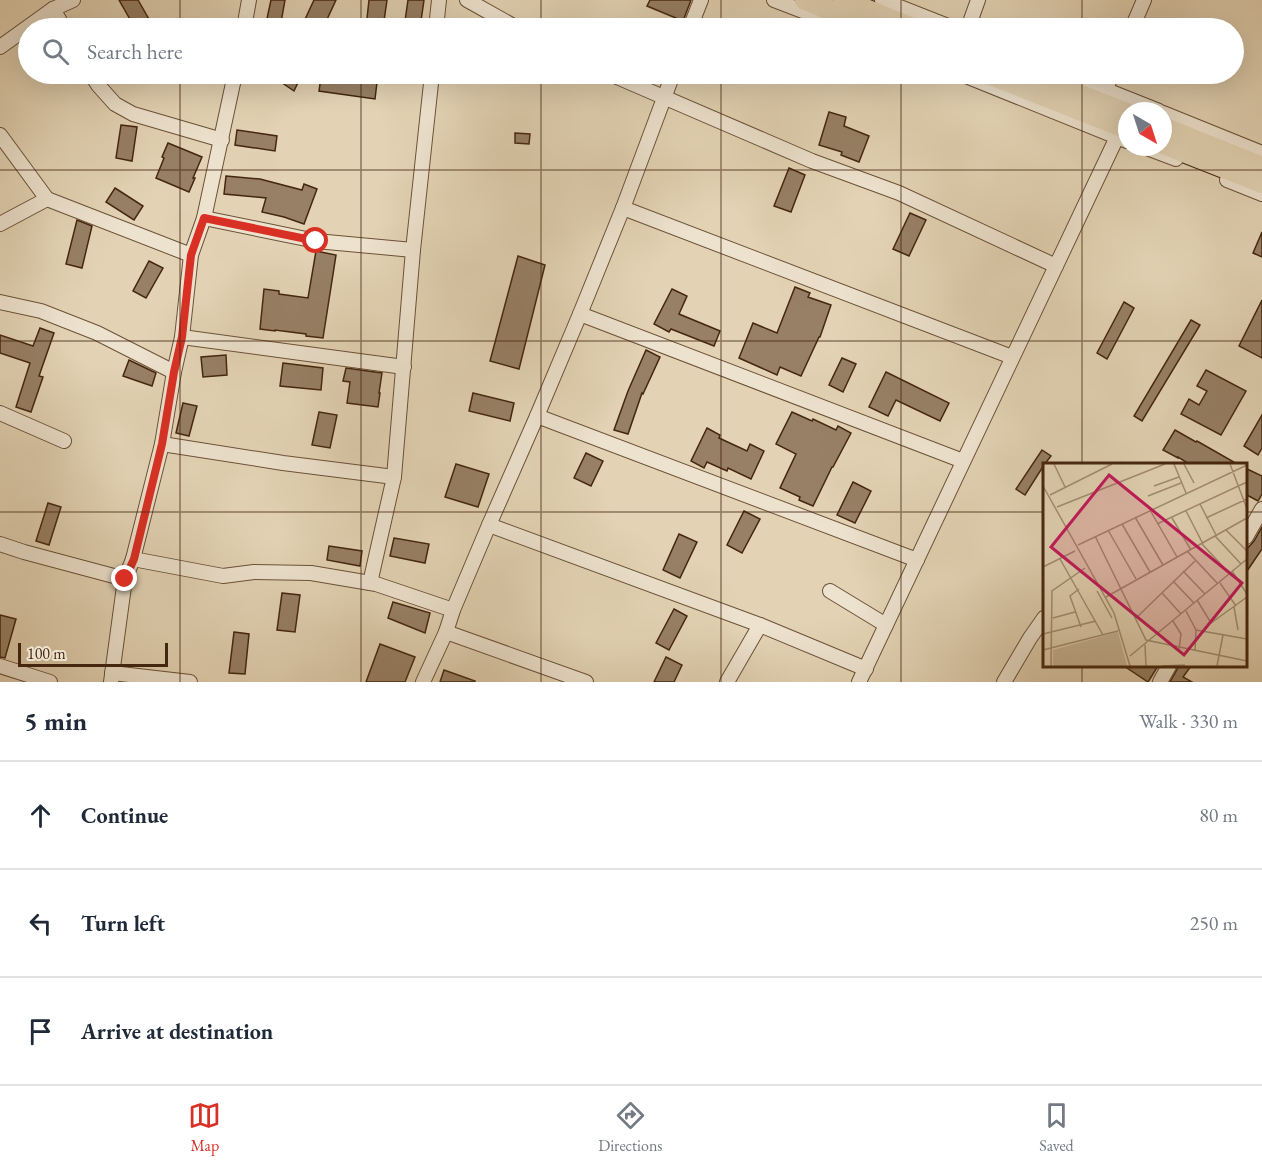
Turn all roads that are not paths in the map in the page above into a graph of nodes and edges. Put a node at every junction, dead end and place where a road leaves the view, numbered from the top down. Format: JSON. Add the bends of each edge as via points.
{"nodes":[{"id":1,"x":73,"y":0,"type":"edge"},
{"id":2,"x":249,"y":0,"type":"edge"},
{"id":3,"x":440,"y":0,"type":"edge"},
{"id":4,"x":467,"y":0,"type":"edge"},
{"id":5,"x":701,"y":0,"type":"edge"},
{"id":6,"x":774,"y":0,"type":"edge"},
{"id":7,"x":805,"y":0,"type":"edge"},
{"id":8,"x":843,"y":0,"type":"edge"},
{"id":9,"x":882,"y":0,"type":"edge"},
{"id":10,"x":978,"y":0,"type":"edge"},
{"id":11,"x":1144,"y":0,"type":"edge"},
{"id":12,"x":52,"y":9,"type":"junction"},
{"id":13,"x":39,"y":18,"type":"edge"},
{"id":14,"x":58,"y":18,"type":"edge"},
{"id":15,"x":246,"y":18,"type":"edge"},
{"id":16,"x":437,"y":18,"type":"edge"},
{"id":17,"x":499,"y":18,"type":"edge"},
{"id":18,"x":694,"y":18,"type":"edge"},
{"id":19,"x":821,"y":18,"type":"edge"},
{"id":20,"x":851,"y":18,"type":"edge"},
{"id":21,"x":888,"y":18,"type":"edge"},
{"id":22,"x":928,"y":18,"type":"edge"},
{"id":23,"x":972,"y":18,"type":"edge"},
{"id":24,"x":1136,"y":18,"type":"edge"},
{"id":25,"x":18,"y":33,"type":"edge"},
{"id":26,"x":1,"y":45,"type":"edge"},
{"id":27,"x":97,"y":84,"type":"edge"},
{"id":28,"x":233,"y":84,"type":"edge"},
{"id":29,"x":431,"y":84,"type":"edge"},
{"id":30,"x":632,"y":84,"type":"edge"},
{"id":31,"x":669,"y":84,"type":"edge"},
{"id":32,"x":988,"y":84,"type":"edge"},
{"id":33,"x":1010,"y":84,"type":"edge"},
{"id":34,"x":1053,"y":84,"type":"edge"},
{"id":35,"x":1101,"y":84,"type":"edge"},
{"id":36,"x":664,"y":98,"type":"junction"},
{"id":37,"x":1140,"y":102,"type":"edge"},
{"id":38,"x":1118,"y":109,"type":"edge"},
{"id":39,"x":1172,"y":117,"type":"edge"},
{"id":40,"x":1118,"y":132,"type":"edge"},
{"id":41,"x":1172,"y":132,"type":"edge"},
{"id":42,"x":1118,"y":133,"type":"edge"},
{"id":43,"x":0,"y":135,"type":"edge"},
{"id":44,"x":222,"y":140,"type":"junction"},
{"id":45,"x":1118,"y":147,"type":"edge"},
{"id":46,"x":1172,"y":148,"type":"edge"},
{"id":47,"x":1262,"y":153,"type":"edge"},
{"id":48,"x":1167,"y":156,"type":"edge"},
{"id":49,"x":1262,"y":167,"type":"edge"},
{"id":50,"x":1262,"y":183,"type":"edge"},
{"id":51,"x":1262,"y":194,"type":"edge"},
{"id":52,"x":47,"y":199,"type":"junction"},
{"id":53,"x":623,"y":208,"type":"junction"},
{"id":54,"x":204,"y":218,"type":"junction"},
{"id":55,"x":0,"y":224,"type":"edge"},
{"id":56,"x":413,"y":250,"type":"junction"},
{"id":57,"x":191,"y":255,"type":"junction"},
{"id":58,"x":1056,"y":266,"type":"junction"},
{"id":59,"x":0,"y":302,"type":"edge"},
{"id":60,"x":580,"y":314,"type":"junction"},
{"id":61,"x":182,"y":337,"type":"junction"},
{"id":62,"x":1012,"y":357,"type":"junction"},
{"id":63,"x":405,"y":367,"type":"junction"},
{"id":64,"x":174,"y":372,"type":"junction"},
{"id":65,"x":0,"y":413,"type":"edge"},
{"id":66,"x":537,"y":417,"type":"junction"},
{"id":67,"x":64,"y":441,"type":"dead end"},
{"id":68,"x":162,"y":444,"type":"junction"},
{"id":69,"x":963,"y":461,"type":"junction"},
{"id":70,"x":394,"y":477,"type":"junction"},
{"id":71,"x":1262,"y":509,"type":"edge"},
{"id":72,"x":489,"y":525,"type":"junction"},
{"id":73,"x":1247,"y":534,"type":"edge"},
{"id":74,"x":0,"y":544,"type":"edge"},
{"id":75,"x":134,"y":559,"type":"junction"},
{"id":76,"x":916,"y":560,"type":"junction"},
{"id":77,"x":125,"y":579,"type":"junction"},
{"id":78,"x":370,"y":583,"type":"junction"},
{"id":79,"x":830,"y":591,"type":"dead end"},
{"id":80,"x":453,"y":610,"type":"junction"},
{"id":81,"x":1043,"y":619,"type":"edge"},
{"id":82,"x":760,"y":625,"type":"junction"},
{"id":83,"x":886,"y":625,"type":"junction"},
{"id":84,"x":446,"y":632,"type":"junction"},
{"id":85,"x":0,"y":666,"type":"edge"},
{"id":86,"x":1168,"y":667,"type":"edge"},
{"id":87,"x":862,"y":676,"type":"edge"},
{"id":88,"x":112,"y":678,"type":"edge"},
{"id":89,"x":50,"y":682,"type":"edge"},
{"id":90,"x":190,"y":682,"type":"edge"},
{"id":91,"x":423,"y":682,"type":"edge"},
{"id":92,"x":586,"y":682,"type":"edge"},
{"id":93,"x":727,"y":682,"type":"edge"},
{"id":94,"x":1005,"y":682,"type":"edge"},
{"id":95,"x":1160,"y":682,"type":"edge"}],
"edges":[{"from":1,"to":12,"type":"street"},
{"from":2,"to":15,"type":"street"},
{"from":3,"to":16,"type":"street"},
{"from":4,"to":17,"type":"street"},
{"from":5,"to":18,"type":"street"},
{"from":6,"to":19,"type":"street"},
{"from":7,"to":20,"type":"highway"},
{"from":8,"to":21,"type":"highway"},
{"from":9,"to":22,"type":"street"},
{"from":10,"to":23,"type":"street"},
{"from":11,"to":24,"type":"street"},
{"from":12,"to":13,"type":"street"},
{"from":12,"to":14,"type":"street"},
{"from":25,"to":26,"type":"street"},
{"from":27,"to":44,"type":"street","via":[[115,104],[134,114]]},
{"from":28,"to":44,"type":"street"},
{"from":29,"to":56,"type":"street"},
{"from":30,"to":36,"type":"street"},
{"from":31,"to":36,"type":"street"},
{"from":32,"to":42,"type":"street"},
{"from":33,"to":40,"type":"highway"},
{"from":34,"to":38,"type":"highway"},
{"from":35,"to":37,"type":"street"},
{"from":36,"to":53,"type":"street"},
{"from":36,"to":58,"type":"street","via":[[899,193]]},
{"from":39,"to":47,"type":"street"},
{"from":41,"to":49,"type":"highway"},
{"from":43,"to":52,"type":"street"},
{"from":44,"to":54,"type":"street"},
{"from":45,"to":58,"type":"street"},
{"from":46,"to":50,"type":"highway"},
{"from":48,"to":51,"type":"street"},
{"from":52,"to":55,"type":"street"},
{"from":52,"to":57,"type":"street"},
{"from":53,"to":60,"type":"street"},
{"from":53,"to":62,"type":"street"},
{"from":54,"to":56,"type":"street","via":[[316,241]]},
{"from":54,"to":57,"type":"street"},
{"from":56,"to":63,"type":"street"},
{"from":57,"to":61,"type":"street"},
{"from":58,"to":62,"type":"street"},
{"from":59,"to":64,"type":"street","via":[[41,311],[97,333]]},
{"from":60,"to":66,"type":"street"},
{"from":60,"to":69,"type":"street"},
{"from":61,"to":63,"type":"street"},
{"from":61,"to":64,"type":"street"},
{"from":62,"to":69,"type":"street"},
{"from":63,"to":70,"type":"street"},
{"from":64,"to":68,"type":"street"},
{"from":65,"to":67,"type":"street"},
{"from":66,"to":72,"type":"street"},
{"from":66,"to":76,"type":"street"},
{"from":68,"to":70,"type":"street"},
{"from":68,"to":75,"type":"street"},
{"from":69,"to":76,"type":"street"},
{"from":70,"to":78,"type":"street"},
{"from":71,"to":73,"type":"street"},
{"from":72,"to":80,"type":"street"},
{"from":72,"to":82,"type":"street"},
{"from":74,"to":77,"type":"street"},
{"from":75,"to":77,"type":"street"},
{"from":75,"to":78,"type":"street","via":[[223,576],[310,573]]},
{"from":76,"to":83,"type":"street"},
{"from":77,"to":88,"type":"street"},
{"from":78,"to":80,"type":"street"},
{"from":79,"to":83,"type":"street"},
{"from":80,"to":84,"type":"street"},
{"from":81,"to":94,"type":"street"},
{"from":82,"to":87,"type":"street"},
{"from":82,"to":93,"type":"street"},
{"from":83,"to":87,"type":"street"},
{"from":84,"to":91,"type":"street"},
{"from":84,"to":92,"type":"street"},
{"from":85,"to":89,"type":"street"},
{"from":86,"to":95,"type":"street"},
{"from":88,"to":90,"type":"street"}]}
